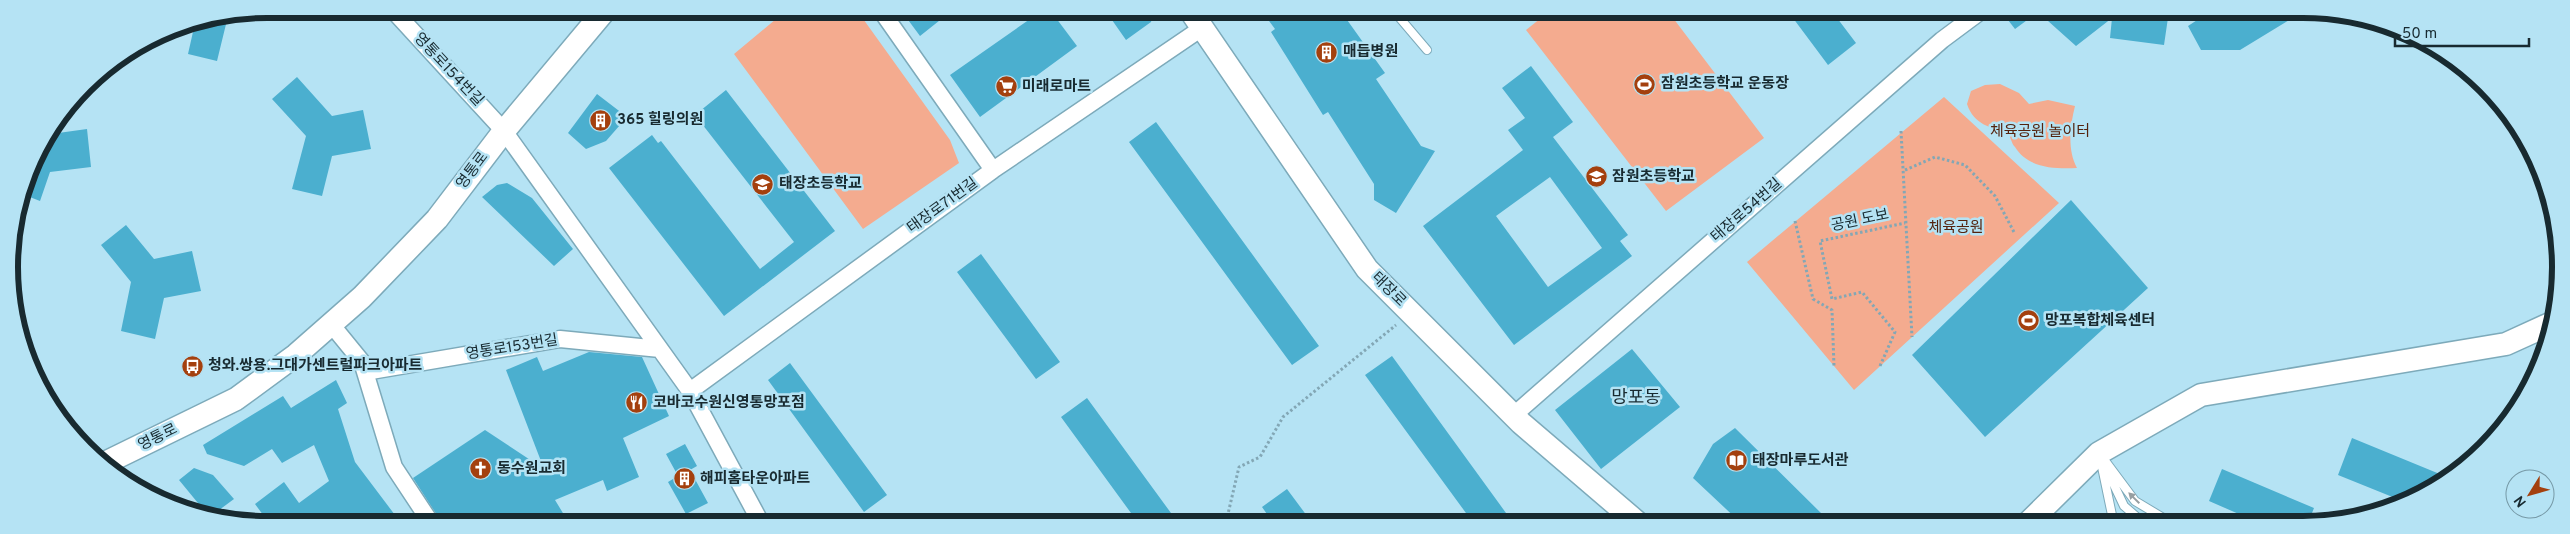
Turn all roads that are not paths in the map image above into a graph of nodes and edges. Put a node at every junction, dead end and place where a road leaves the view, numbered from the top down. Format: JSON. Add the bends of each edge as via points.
{"nodes":[{"id":1,"x":400,"y":18,"type":"edge"},
{"id":2,"x":598,"y":18,"type":"edge"},
{"id":3,"x":886,"y":18,"type":"edge"},
{"id":4,"x":1400,"y":18,"type":"edge"},
{"id":5,"x":1971,"y":18,"type":"edge"},
{"id":6,"x":1196,"y":19,"type":"edge"},
{"id":7,"x":1426,"y":50,"type":"dead end"},
{"id":8,"x":504,"y":131,"type":"junction"},
{"id":9,"x":993,"y":170,"type":"junction"},
{"id":10,"x":331,"y":324,"type":"junction"},
{"id":11,"x":2546,"y":326,"type":"edge"},
{"id":12,"x":660,"y":349,"type":"junction"},
{"id":13,"x":365,"y":372,"type":"junction"},
{"id":14,"x":690,"y":390,"type":"junction"},
{"id":15,"x":1514,"y":415,"type":"junction"},
{"id":16,"x":2099,"y":453,"type":"junction"},
{"id":17,"x":109,"y":461,"type":"edge"},
{"id":18,"x":426,"y":516,"type":"edge"},
{"id":19,"x":757,"y":516,"type":"edge"},
{"id":20,"x":1630,"y":516,"type":"edge"},
{"id":21,"x":2035,"y":516,"type":"edge"},
{"id":22,"x":2113,"y":516,"type":"edge"},
{"id":23,"x":2136,"y":516,"type":"edge"},
{"id":24,"x":2161,"y":516,"type":"edge"}],
"edges":[{"from":1,"to":8,"type":"street","name":"영통로154번길"},
{"from":2,"to":8,"type":"street","name":"영통로"},
{"from":3,"to":9,"type":"street"},
{"from":4,"to":7,"type":"lane"},
{"from":5,"to":15,"type":"street","name":"태장로54번길"},
{"from":6,"to":9,"type":"street","name":"태장로71번길"},
{"from":6,"to":15,"type":"street","name":"태장로","via":[[1367,269]]},
{"from":8,"to":10,"type":"street","name":"영통로","via":[[437,219],[362,297]]},
{"from":8,"to":12,"type":"street"},
{"from":9,"to":14,"type":"street","name":"태장로71번길"},
{"from":10,"to":13,"type":"street","via":[[362,362]]},
{"from":10,"to":17,"type":"street","name":"영통로","via":[[296,355],[236,398]]},
{"from":11,"to":16,"type":"street","via":[[2506,344],[2201,395]]},
{"from":12,"to":13,"type":"street","name":"영통로153번길","via":[[560,339]]},
{"from":12,"to":14,"type":"street"},
{"from":13,"to":18,"type":"street","via":[[394,467]]},
{"from":14,"to":19,"type":"street"},
{"from":15,"to":20,"type":"street","name":"태장로"},
{"from":16,"to":21,"type":"street"},
{"from":16,"to":22,"type":"lane"},
{"from":16,"to":23,"type":"lane","via":[[2124,506]]},
{"from":24,"to":16,"type":"lane","one_way":true,"via":[[2135,501]]}]}
